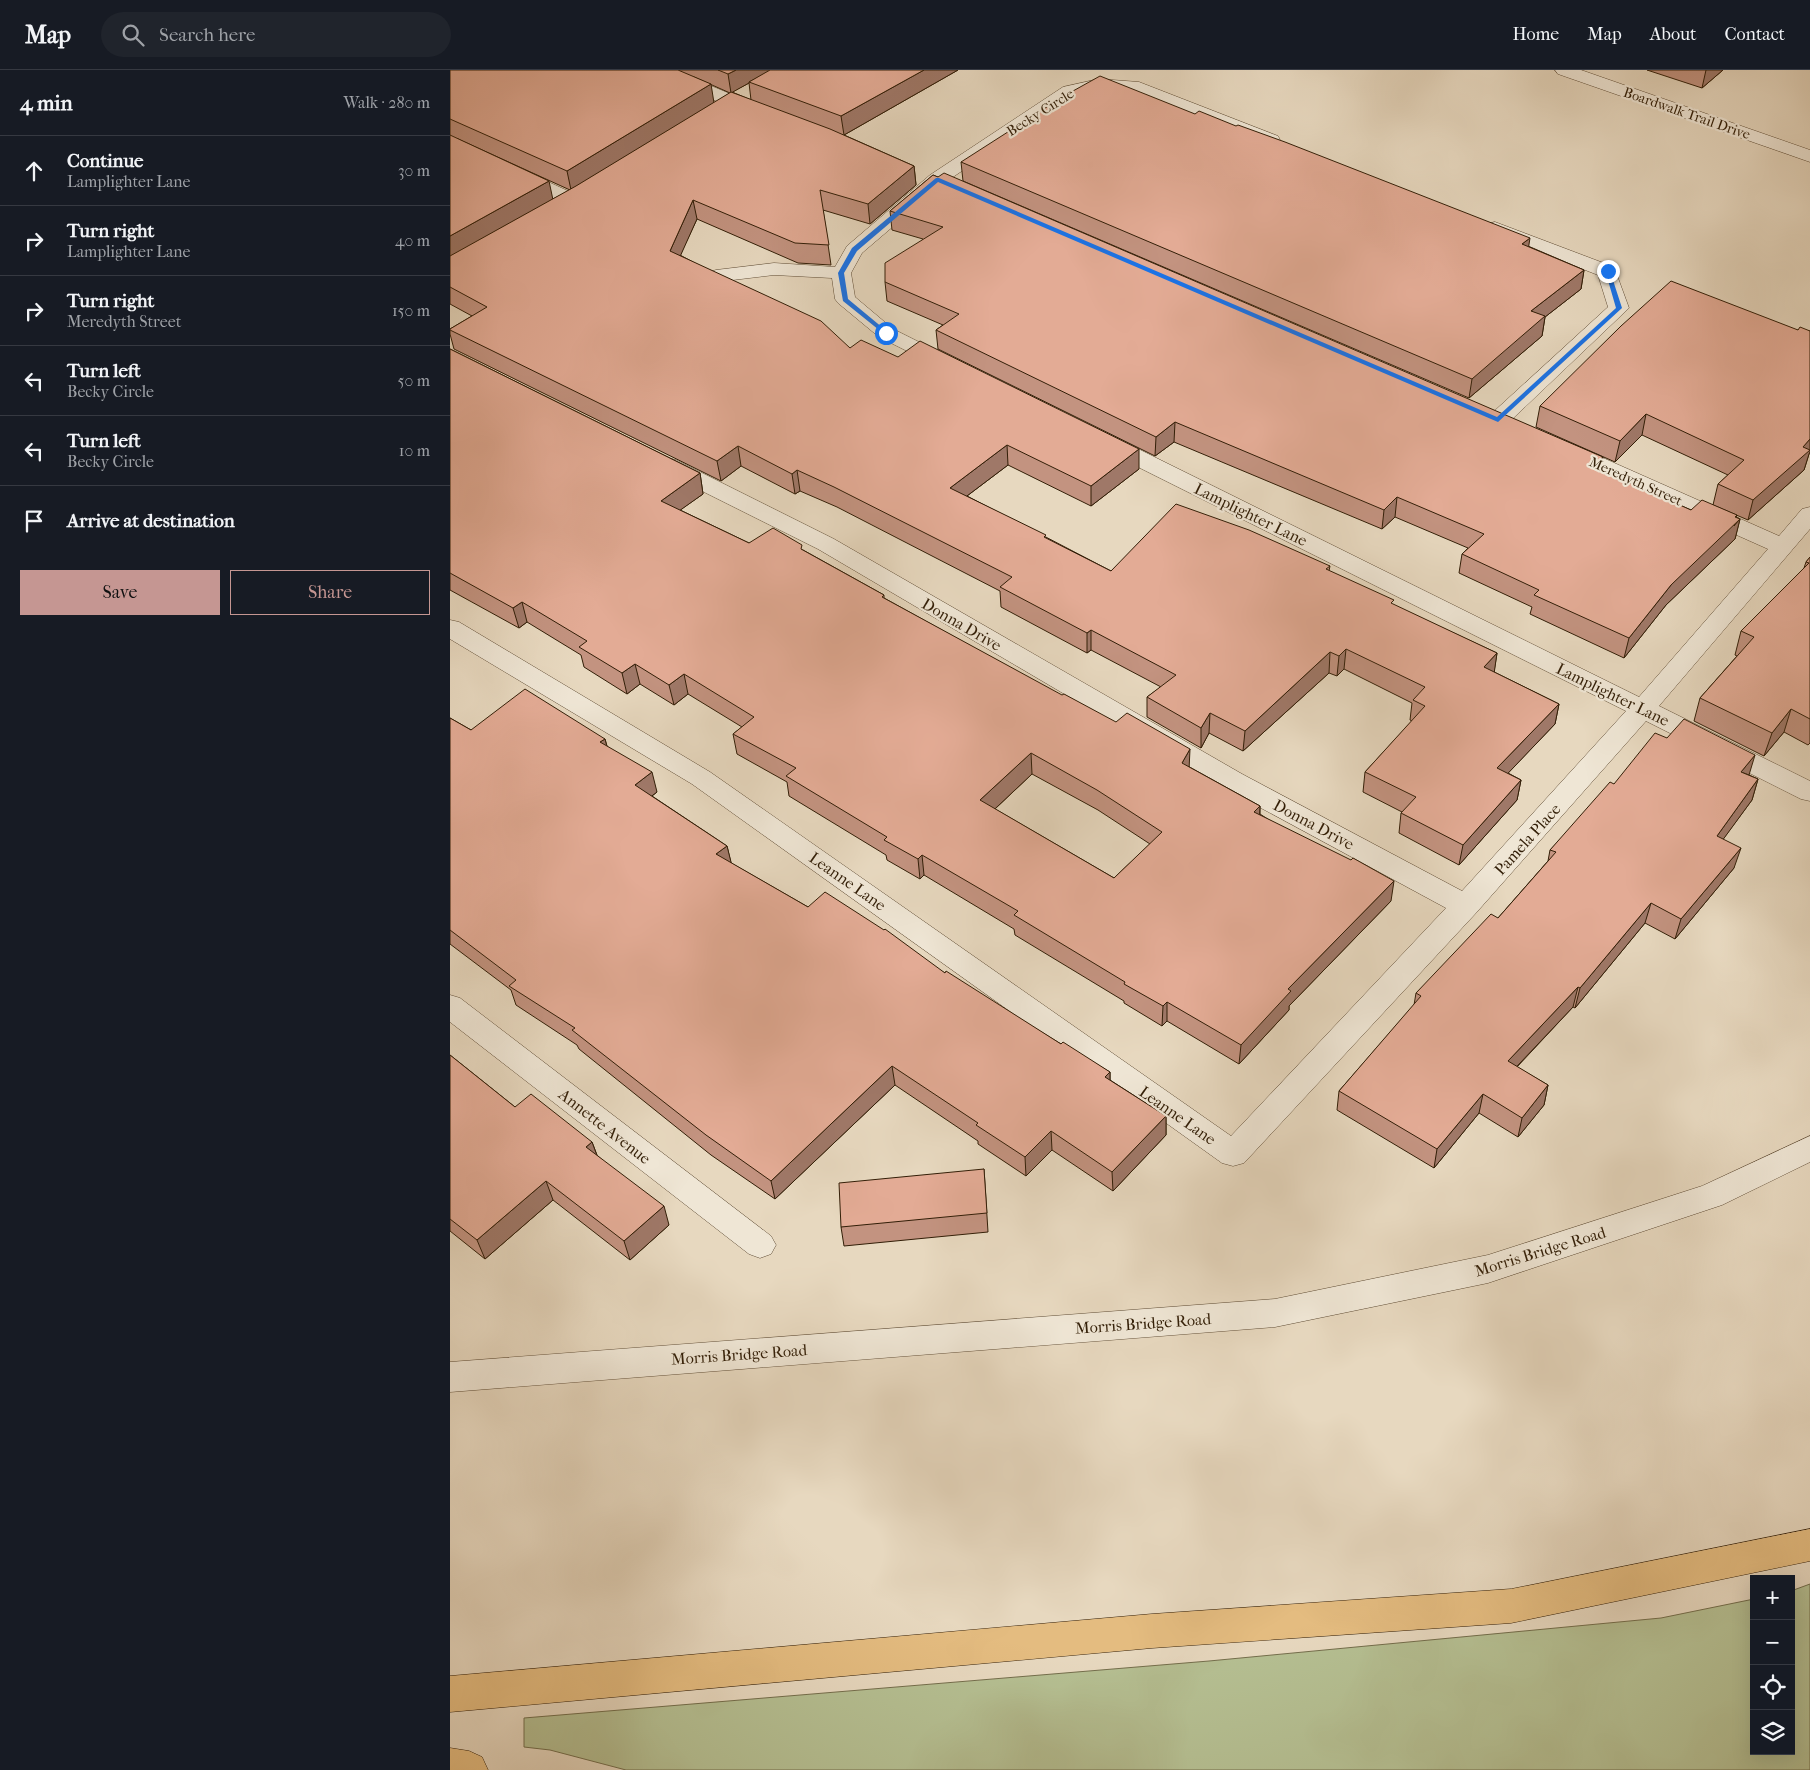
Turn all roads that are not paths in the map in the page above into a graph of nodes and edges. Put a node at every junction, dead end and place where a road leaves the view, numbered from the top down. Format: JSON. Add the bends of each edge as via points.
{"nodes":[{"id":1,"x":658,"y":70,"type":"edge"},
{"id":2,"x":1564,"y":70,"type":"edge"},
{"id":3,"x":1094,"y":77,"type":"edge"},
{"id":4,"x":757,"y":88,"type":"edge"},
{"id":5,"x":724,"y":107,"type":"junction"},
{"id":6,"x":779,"y":120,"type":"edge"},
{"id":7,"x":450,"y":143,"type":"edge"},
{"id":8,"x":1292,"y":148,"type":"edge"},
{"id":9,"x":1810,"y":156,"type":"edge"},
{"id":10,"x":589,"y":190,"type":"edge"},
{"id":11,"x":572,"y":200,"type":"junction"},
{"id":12,"x":555,"y":210,"type":"edge"},
{"id":13,"x":1477,"y":220,"type":"edge"},
{"id":14,"x":841,"y":273,"type":"junction"},
{"id":15,"x":716,"y":276,"type":"edge"},
{"id":16,"x":966,"y":373,"type":"edge"},
{"id":17,"x":1498,"y":420,"type":"edge"},
{"id":18,"x":1091,"y":435,"type":"edge"},
{"id":19,"x":1552,"y":443,"type":"edge"},
{"id":20,"x":651,"y":457,"type":"edge"},
{"id":21,"x":1810,"y":514,"type":"edge"},
{"id":22,"x":1783,"y":547,"type":"junction"},
{"id":23,"x":450,"y":628,"type":"edge"},
{"id":24,"x":1644,"y":709,"type":"junction"},
{"id":25,"x":1809,"y":793,"type":"edge"},
{"id":26,"x":1466,"y":906,"type":"junction"},
{"id":27,"x":450,"y":1006,"type":"edge"},
{"id":28,"x":1810,"y":1148,"type":"edge"},
{"id":29,"x":1233,"y":1154,"type":"joint"},
{"id":30,"x":760,"y":1245,"type":"dead end"},
{"id":31,"x":450,"y":1377,"type":"edge"},
{"id":32,"x":1810,"y":1545,"type":"edge"},
{"id":33,"x":450,"y":1694,"type":"edge"},
{"id":34,"x":450,"y":1767,"type":"edge"},
{"id":35,"x":469,"y":1770,"type":"edge"}],
"edges":[{"from":1,"to":5,"type":"street"},
{"from":2,"to":9,"type":"street","name":"Boardwalk Trail Drive"},
{"from":3,"to":8,"type":"street","name":"Becky Circle","via":[[1134,86]]},
{"from":3,"to":14,"type":"street","name":"Becky Circle","via":[[937,180],[854,250]]},
{"from":4,"to":5,"type":"street"},
{"from":5,"to":6,"type":"street"},
{"from":7,"to":11,"type":"street"},
{"from":10,"to":11,"type":"street"},
{"from":11,"to":12,"type":"street"},
{"from":13,"to":17,"type":"street","via":[[1608,271],[1619,308]]},
{"from":14,"to":15,"type":"street","via":[[774,269]]},
{"from":14,"to":16,"type":"street","via":[[846,299],[886,333]]},
{"from":18,"to":24,"type":"street","name":"Lamplighter Lane"},
{"from":19,"to":22,"type":"street","name":"Meredyth Street"},
{"from":20,"to":26,"type":"street","name":"Donna Drive","via":[[826,544],[1233,781]]},
{"from":21,"to":22,"type":"street","name":"Pamela Place"},
{"from":22,"to":24,"type":"street","name":"Pamela Place"},
{"from":23,"to":29,"type":"street","name":"Leanne Lane","via":[[702,778]]},
{"from":24,"to":25,"type":"street","name":"Lamplighter Lane"},
{"from":24,"to":26,"type":"street","name":"Pamela Place"},
{"from":26,"to":29,"type":"street","name":"Pamela Place"},
{"from":27,"to":30,"type":"street","name":"Annette Avenue"},
{"from":28,"to":31,"type":"street","name":"Morris Bridge Road","via":[[1711,1196],[1488,1269],[1275,1313]]},
{"from":32,"to":33,"type":"highway","via":[[1511,1606],[1152,1631]]},
{"from":34,"to":35,"type":"highway"}]}
